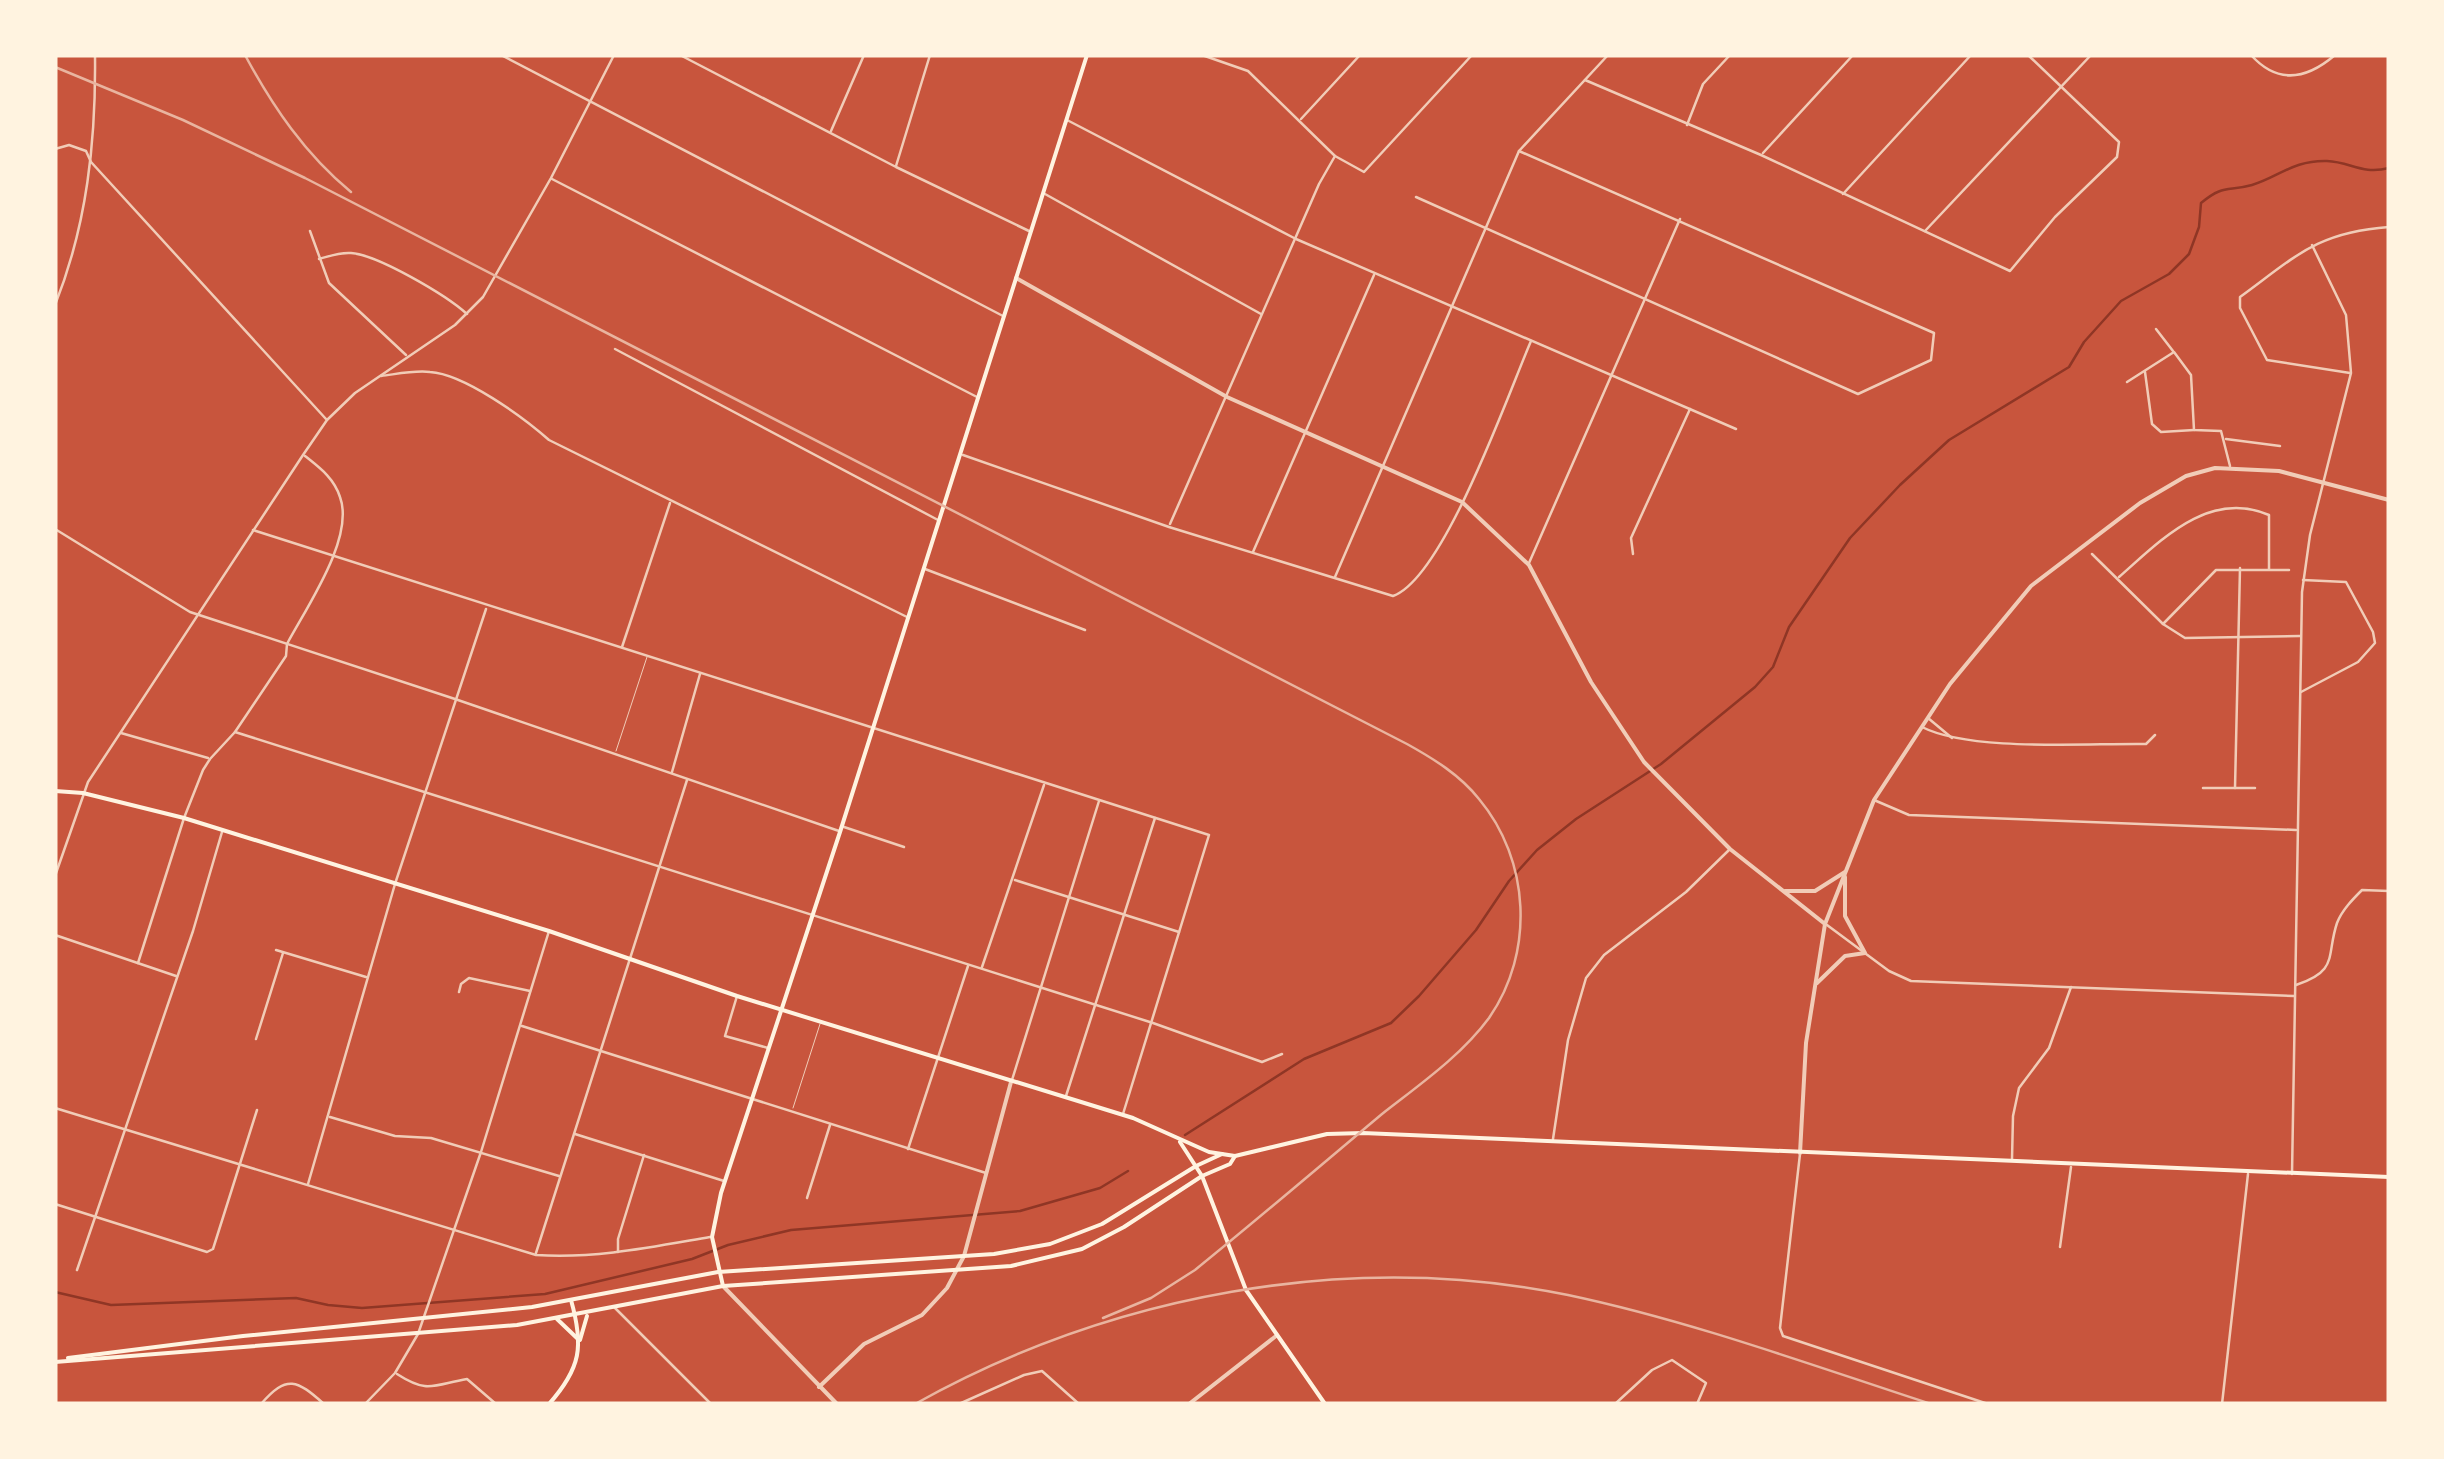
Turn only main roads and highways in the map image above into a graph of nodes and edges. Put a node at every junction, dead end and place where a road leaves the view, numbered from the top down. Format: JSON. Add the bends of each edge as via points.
{"nodes":[{"id":1,"x":1087,"y":55,"type":"edge"},
{"id":2,"x":55,"y":792,"type":"edge"},
{"id":3,"x":782,"y":1010,"type":"junction"},
{"id":4,"x":1180,"y":1142,"type":"junction"},
{"id":5,"x":1224,"y":1153,"type":"junction"},
{"id":6,"x":1235,"y":1156,"type":"junction"},
{"id":7,"x":1196,"y":1166,"type":"junction"},
{"id":8,"x":1202,"y":1176,"type":"junction"},
{"id":9,"x":2389,"y":1178,"type":"edge"},
{"id":10,"x":1081,"y":1232,"type":"junction"},
{"id":11,"x":1088,"y":1246,"type":"junction"},
{"id":12,"x":718,"y":1272,"type":"junction"},
{"id":13,"x":724,"y":1286,"type":"junction"},
{"id":14,"x":572,"y":1300,"type":"junction"},
{"id":15,"x":588,"y":1314,"type":"junction"},
{"id":16,"x":576,"y":1316,"type":"junction"},
{"id":17,"x":557,"y":1319,"type":"junction"},
{"id":18,"x":580,"y":1340,"type":"junction"},
{"id":19,"x":79,"y":1358,"type":"junction"},
{"id":20,"x":55,"y":1362,"type":"edge"},
{"id":21,"x":550,"y":1404,"type":"edge"},
{"id":22,"x":1326,"y":1404,"type":"edge"}],
"edges":[{"from":1,"to":3,"type":"main road"},
{"from":2,"to":3,"type":"main road","via":[[184,818]]},
{"from":3,"to":4,"type":"main road","via":[[1123,1115]]},
{"from":3,"to":12,"type":"main road","via":[[712,1224]]},
{"from":4,"to":5,"type":"main road"},
{"from":4,"to":7,"type":"main road"},
{"from":5,"to":6,"type":"main road"},
{"from":5,"to":7,"type":"main road"},
{"from":6,"to":8,"type":"main road"},
{"from":6,"to":9,"type":"main road","via":[[1335,1133]]},
{"from":7,"to":8,"type":"main road"},
{"from":7,"to":10,"type":"main road"},
{"from":8,"to":11,"type":"main road"},
{"from":8,"to":22,"type":"main road","via":[[1246,1290]]},
{"from":10,"to":11,"type":"main road"},
{"from":10,"to":12,"type":"main road","via":[[1050,1244],[964,1256]]},
{"from":11,"to":13,"type":"main road","via":[[1011,1266]]},
{"from":12,"to":13,"type":"main road"},
{"from":12,"to":14,"type":"main road"},
{"from":13,"to":15,"type":"main road"},
{"from":14,"to":16,"type":"main road"},
{"from":14,"to":19,"type":"main road"},
{"from":15,"to":16,"type":"main road"},
{"from":15,"to":18,"type":"main road"},
{"from":16,"to":17,"type":"main road"},
{"from":16,"to":18,"type":"main road"},
{"from":17,"to":18,"type":"main road"},
{"from":17,"to":19,"type":"main road"},
{"from":18,"to":21,"type":"main road","via":[[571,1378]]},
{"from":19,"to":20,"type":"main road"}]}
